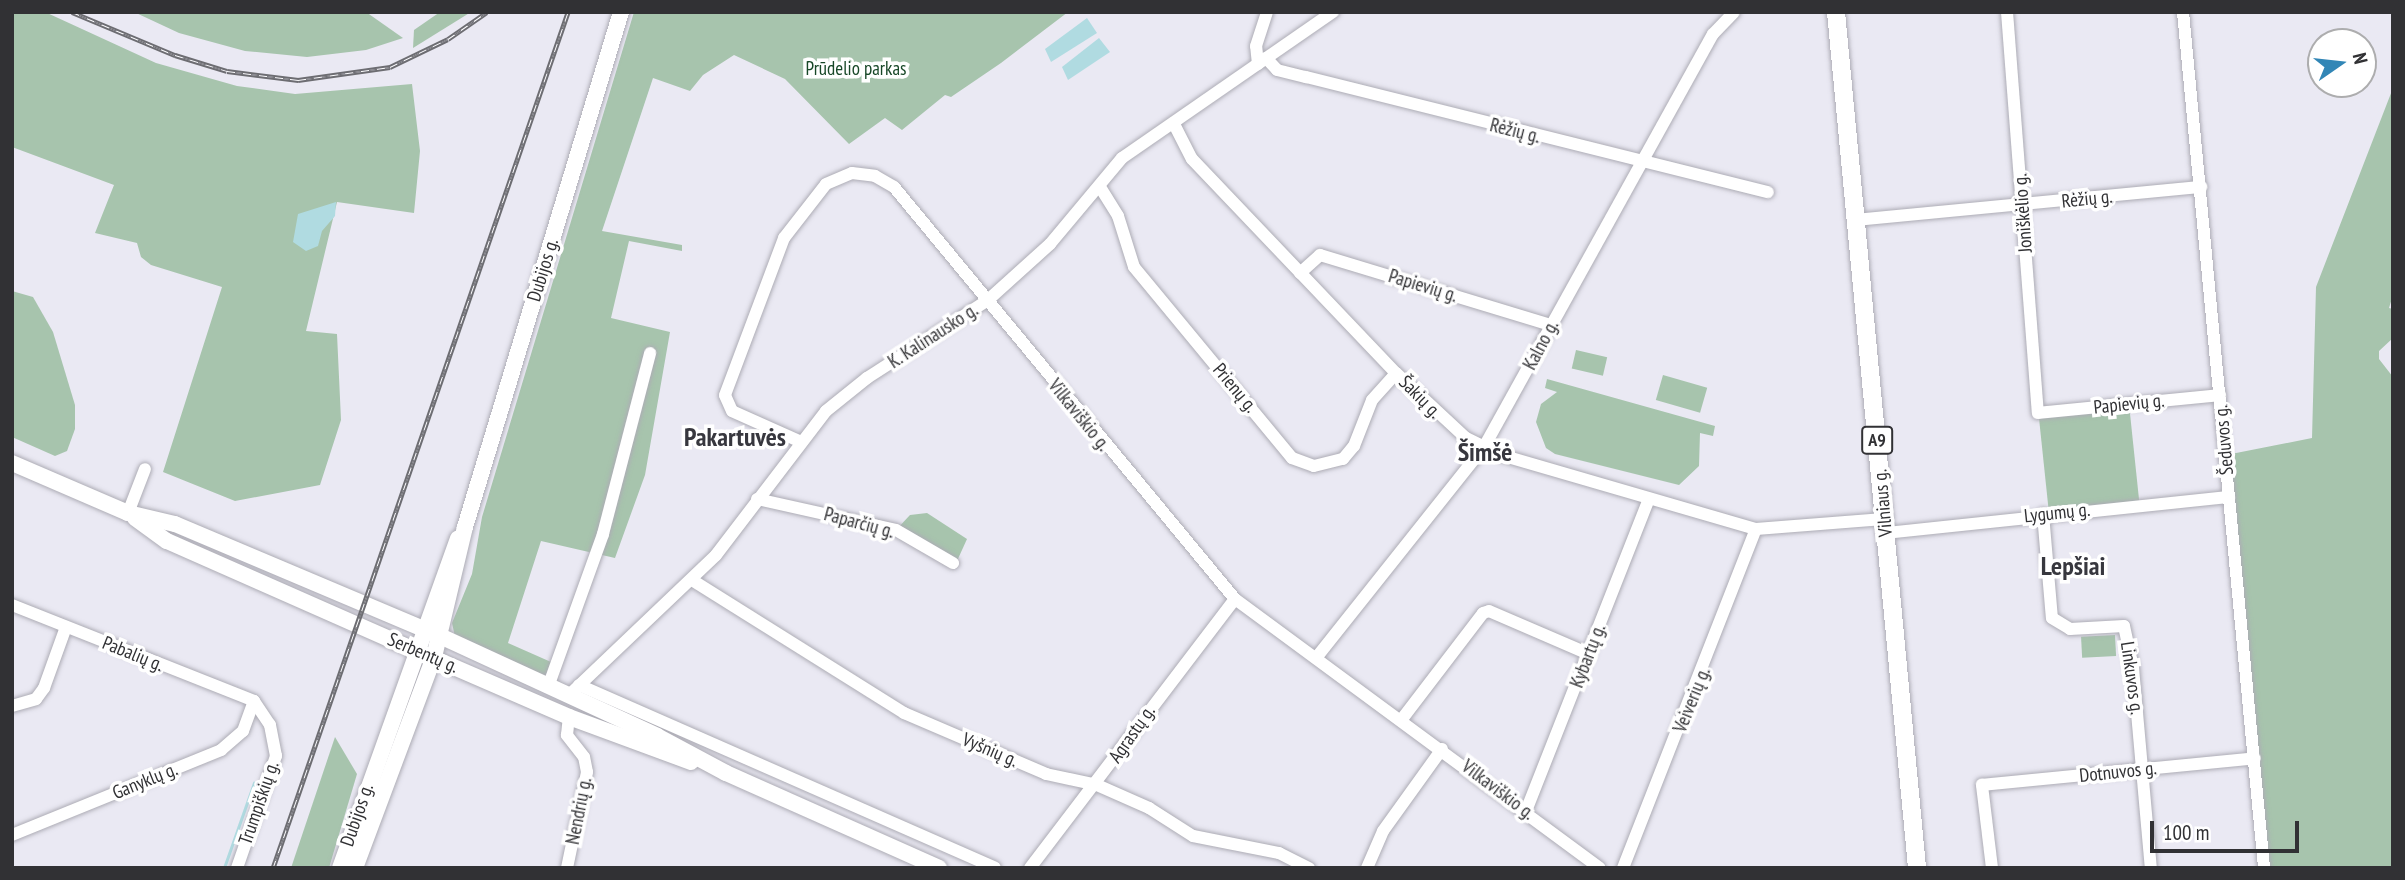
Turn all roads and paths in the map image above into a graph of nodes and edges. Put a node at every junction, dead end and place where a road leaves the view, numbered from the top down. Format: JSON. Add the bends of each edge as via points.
{"nodes":[{"id":1,"x":621,"y":12,"type":"edge"},
{"id":2,"x":1267,"y":12,"type":"edge"},
{"id":3,"x":1333,"y":12,"type":"edge"},
{"id":4,"x":1734,"y":12,"type":"edge"},
{"id":5,"x":1836,"y":12,"type":"edge"},
{"id":6,"x":2007,"y":12,"type":"edge"},
{"id":7,"x":2183,"y":12,"type":"edge"},
{"id":8,"x":1262,"y":61,"type":"junction"},
{"id":9,"x":1174,"y":124,"type":"junction"},
{"id":10,"x":1641,"y":163,"type":"junction"},
{"id":11,"x":1100,"y":187,"type":"junction"},
{"id":12,"x":2201,"y":187,"type":"junction"},
{"id":13,"x":1768,"y":192,"type":"dead end"},
{"id":14,"x":2022,"y":206,"type":"junction"},
{"id":15,"x":1856,"y":220,"type":"junction"},
{"id":16,"x":1300,"y":274,"type":"junction"},
{"id":17,"x":988,"y":300,"type":"junction"},
{"id":18,"x":1551,"y":325,"type":"junction"},
{"id":19,"x":650,"y":353,"type":"dead end"},
{"id":20,"x":1396,"y":373,"type":"junction"},
{"id":21,"x":2220,"y":395,"type":"junction"},
{"id":22,"x":2038,"y":413,"type":"joint"},
{"id":23,"x":799,"y":441,"type":"junction"},
{"id":24,"x":1484,"y":447,"type":"junction"},
{"id":25,"x":12,"y":463,"type":"edge"},
{"id":26,"x":145,"y":469,"type":"dead end"},
{"id":27,"x":2230,"y":497,"type":"junction"},
{"id":28,"x":757,"y":499,"type":"junction"},
{"id":29,"x":1647,"y":501,"type":"junction"},
{"id":30,"x":128,"y":513,"type":"junction"},
{"id":31,"x":2043,"y":514,"type":"junction"},
{"id":32,"x":1885,"y":526,"type":"junction"},
{"id":33,"x":1756,"y":529,"type":"junction"},
{"id":34,"x":953,"y":563,"type":"dead end"},
{"id":35,"x":692,"y":580,"type":"junction"},
{"id":36,"x":1235,"y":599,"type":"junction"},
{"id":37,"x":12,"y":605,"type":"edge"},
{"id":38,"x":66,"y":627,"type":"junction"},
{"id":39,"x":433,"y":633,"type":"junction"},
{"id":40,"x":417,"y":650,"type":"junction"},
{"id":41,"x":1589,"y":654,"type":"junction"},
{"id":42,"x":434,"y":657,"type":"junction"},
{"id":43,"x":1316,"y":658,"type":"junction"},
{"id":44,"x":548,"y":687,"type":"junction"},
{"id":45,"x":574,"y":690,"type":"junction"},
{"id":46,"x":254,"y":701,"type":"junction"},
{"id":47,"x":12,"y":706,"type":"edge"},
{"id":48,"x":569,"y":717,"type":"junction"},
{"id":49,"x":1402,"y":719,"type":"junction"},
{"id":50,"x":1443,"y":749,"type":"junction"},
{"id":51,"x":2255,"y":758,"type":"junction"},
{"id":52,"x":2144,"y":770,"type":"junction"},
{"id":53,"x":726,"y":774,"type":"junction"},
{"id":54,"x":1097,"y":785,"type":"junction"},
{"id":55,"x":1526,"y":811,"type":"junction"},
{"id":56,"x":12,"y":835,"type":"edge"},
{"id":57,"x":237,"y":868,"type":"edge"},
{"id":58,"x":340,"y":868,"type":"edge"},
{"id":59,"x":355,"y":868,"type":"edge"},
{"id":60,"x":567,"y":868,"type":"edge"},
{"id":61,"x":939,"y":868,"type":"edge"},
{"id":62,"x":995,"y":868,"type":"edge"},
{"id":63,"x":1030,"y":868,"type":"edge"},
{"id":64,"x":1309,"y":868,"type":"edge"},
{"id":65,"x":1367,"y":868,"type":"edge"},
{"id":66,"x":1600,"y":868,"type":"edge"},
{"id":67,"x":1623,"y":868,"type":"edge"},
{"id":68,"x":1917,"y":868,"type":"edge"},
{"id":69,"x":1992,"y":868,"type":"edge"},
{"id":70,"x":2151,"y":868,"type":"edge"},
{"id":71,"x":2264,"y":868,"type":"edge"}],
"edges":[{"from":1,"to":39,"type":"main road","name":"Dubijos g.","via":[[465,527],[453,548]]},
{"from":2,"to":8,"type":"street","via":[[1256,46]]},
{"from":3,"to":8,"type":"street","name":"K. Kalinausko g."},
{"from":4,"to":10,"type":"street","name":"Kalno g.","via":[[1713,34]]},
{"from":5,"to":15,"type":"highway","name":"Vilniaus g.","number":"A9"},
{"from":6,"to":14,"type":"street","name":"Joniškėlio g."},
{"from":7,"to":12,"type":"street","name":"Šeduvos g."},
{"from":8,"to":9,"type":"street","name":"K. Kalinausko g."},
{"from":8,"to":10,"type":"street","name":"Rėžių g.","via":[[1277,70]]},
{"from":9,"to":11,"type":"street","name":"K. Kalinausko g.","via":[[1122,158]]},
{"from":9,"to":16,"type":"street","name":"Šakių g.","via":[[1192,159]]},
{"from":10,"to":13,"type":"street","name":"Rėžių g."},
{"from":10,"to":18,"type":"street","name":"Kalno g."},
{"from":11,"to":17,"type":"street","name":"K. Kalinausko g.","via":[[1031,263]]},
{"from":11,"to":20,"type":"street","name":"Prienų g.","via":[[1118,216],[1134,267],[1292,458],[1314,466],[1343,459],[1354,446],[1372,400]]},
{"from":12,"to":14,"type":"street","name":"Rėžių g."},
{"from":12,"to":21,"type":"street","name":"Šeduvos g."},
{"from":14,"to":15,"type":"street","name":"Rėžių g."},
{"from":14,"to":22,"type":"street","name":"Joniškėlio g."},
{"from":15,"to":32,"type":"highway","name":"Vilniaus g.","number":"A9"},
{"from":16,"to":18,"type":"street","name":"Papievių g.","via":[[1320,255]]},
{"from":16,"to":20,"type":"street","name":"Šakių g."},
{"from":17,"to":23,"type":"street","name":"K. Kalinausko g.","via":[[867,378],[826,411]]},
{"from":17,"to":23,"type":"street","name":"Vilkaviškio g.","via":[[884,179],[852,173],[826,184],[785,238],[725,395],[732,411]]},
{"from":17,"to":36,"type":"street","name":"Vilkaviškio g."},
{"from":18,"to":24,"type":"street","name":"Kalno g."},
{"from":19,"to":44,"type":"street","via":[[603,534]]},
{"from":20,"to":24,"type":"street","name":"Šakių g.","via":[[1448,425]]},
{"from":21,"to":22,"type":"street","name":"Papievių g."},
{"from":21,"to":27,"type":"street","name":"Šeduvos g."},
{"from":23,"to":28,"type":"street","name":"K. Kalinausko g."},
{"from":24,"to":29,"type":"street","name":"Šakių g."},
{"from":24,"to":43,"type":"street","name":"Kalno g."},
{"from":25,"to":30,"type":"main road","name":"Serbentų g."},
{"from":26,"to":30,"type":"street"},
{"from":27,"to":31,"type":"street","name":"Lygumų g."},
{"from":27,"to":51,"type":"street","name":"Šeduvos g."},
{"from":28,"to":34,"type":"street","name":"Paparčių g.","via":[[896,530]]},
{"from":28,"to":35,"type":"street","name":"K. Kalinausko g."},
{"from":29,"to":33,"type":"street","name":"Šakių g."},
{"from":29,"to":41,"type":"street","name":"Kybartų g."},
{"from":30,"to":39,"type":"main road","name":"Serbentų g.","via":[[175,524]]},
{"from":30,"to":40,"type":"main road","name":"Serbentų g.","via":[[167,541]]},
{"from":31,"to":32,"type":"street","name":"Lygumų g."},
{"from":31,"to":52,"type":"street","name":"Linkuvos g.","via":[[2052,618],[2070,629],[2124,626]]},
{"from":32,"to":33,"type":"street","name":"Šakių g."},
{"from":32,"to":68,"type":"highway","name":"Vilniaus g.","number":"A9"},
{"from":33,"to":67,"type":"street","name":"Veiverių g."},
{"from":35,"to":45,"type":"street","name":"K. Kalinausko g."},
{"from":35,"to":54,"type":"street","name":"Vyšnių g.","via":[[883,702],[1046,774]]},
{"from":36,"to":43,"type":"street","name":"Vilkaviškio g."},
{"from":36,"to":54,"type":"street","name":"Agrastų g.","via":[[1173,676]]},
{"from":37,"to":38,"type":"street","name":"Pabalių g."},
{"from":38,"to":46,"type":"street","name":"Pabalių g."},
{"from":38,"to":47,"type":"street","via":[[44,688],[36,699]]},
{"from":39,"to":40,"type":"main road","name":"Dubijos g."},
{"from":39,"to":42,"type":"main road","name":"Dubijos g."},
{"from":39,"to":44,"type":"main road","name":"Serbentų g."},
{"from":40,"to":42,"type":"main road","name":"Serbentų g."},
{"from":40,"to":58,"type":"main road","name":"Dubijos g."},
{"from":41,"to":49,"type":"street","via":[[1489,611],[1483,613]]},
{"from":41,"to":55,"type":"street","name":"Kybartų g."},
{"from":42,"to":48,"type":"main road","name":"Serbentų g."},
{"from":42,"to":59,"type":"main road","name":"Dubijos g."},
{"from":43,"to":49,"type":"street","name":"Vilkaviškio g."},
{"from":44,"to":45,"type":"main road","name":"Serbentų g."},
{"from":45,"to":53,"type":"main road","name":"Serbentų g."},
{"from":45,"to":62,"type":"street"},
{"from":46,"to":56,"type":"street","name":"Ganyklų g.","via":[[243,731],[221,750]]},
{"from":46,"to":57,"type":"street","name":"Trumpiškių g.","via":[[270,725],[276,756]]},
{"from":48,"to":53,"type":"main road","name":"Serbentų g."},
{"from":48,"to":60,"type":"street","name":"Nendrių g.","via":[[567,736],[584,757],[587,772]]},
{"from":49,"to":50,"type":"street","name":"Vilkaviškio g."},
{"from":50,"to":55,"type":"street","name":"Vilkaviškio g."},
{"from":50,"to":65,"type":"street","via":[[1383,831]]},
{"from":51,"to":52,"type":"street","name":"Dotnuvos g."},
{"from":51,"to":71,"type":"street","name":"Šeduvos g."},
{"from":52,"to":69,"type":"street","name":"Dotnuvos g.","via":[[1982,785]]},
{"from":52,"to":70,"type":"street","name":"Linkuvos g."},
{"from":53,"to":61,"type":"main road","name":"Serbentų g."},
{"from":54,"to":63,"type":"street","name":"Agrastų g.","via":[[1085,792]]},
{"from":54,"to":64,"type":"street","name":"Vyšnių g.","via":[[1149,808],[1193,836],[1279,853]]},
{"from":55,"to":66,"type":"street","name":"Vilkaviškio g."}]}
